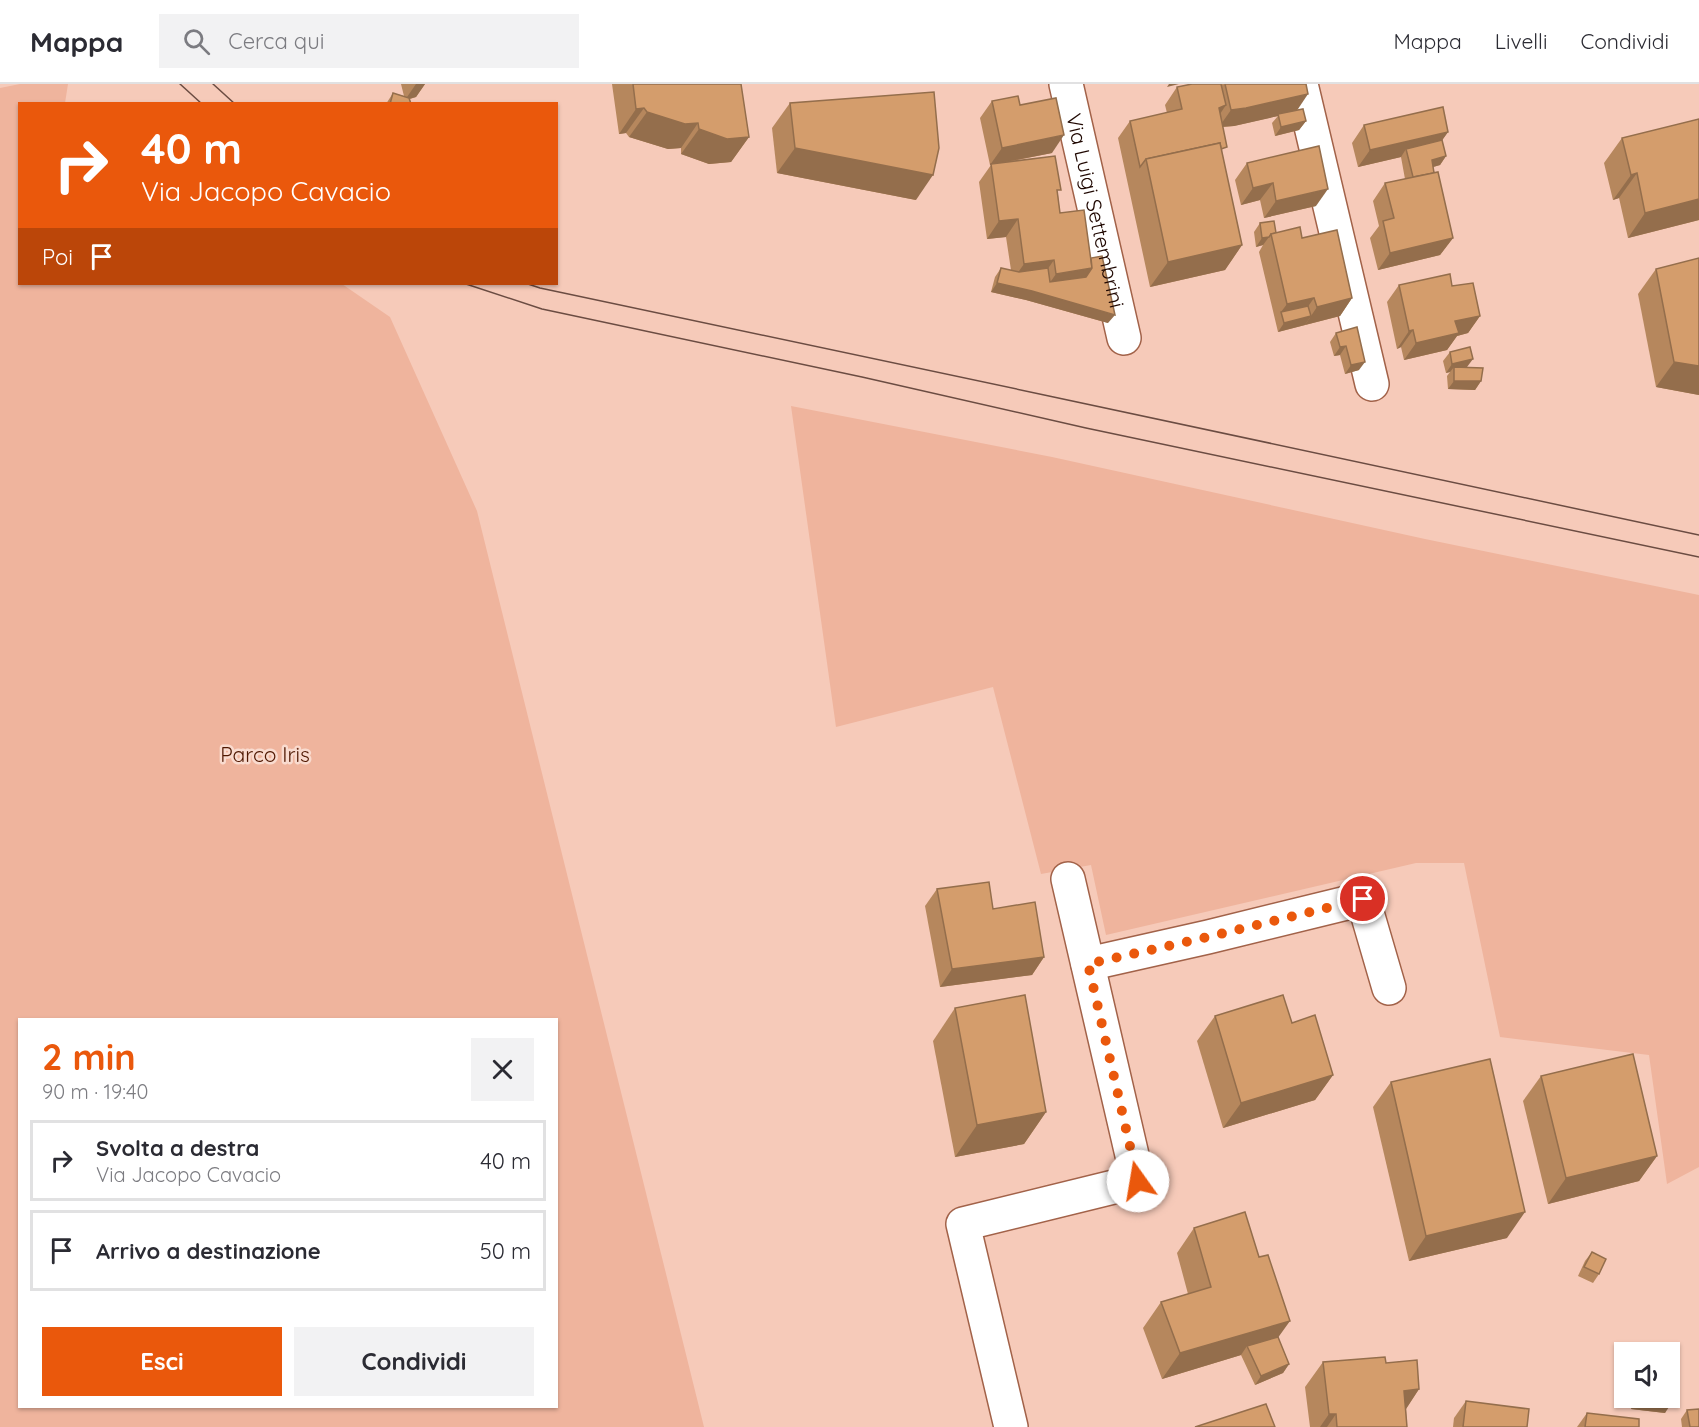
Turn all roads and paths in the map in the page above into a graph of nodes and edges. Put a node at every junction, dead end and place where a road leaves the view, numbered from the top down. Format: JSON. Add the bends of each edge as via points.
{"nodes":[{"id":1,"x":1066,"y":84,"type":"edge"},
{"id":2,"x":1301,"y":84,"type":"edge"},
{"id":3,"x":1124,"y":338,"type":"dead end"},
{"id":4,"x":1372,"y":384,"type":"dead end"},
{"id":5,"x":1068,"y":879,"type":"dead end"},
{"id":6,"x":1088,"y":964,"type":"junction"},
{"id":7,"x":1389,"y":988,"type":"dead end"},
{"id":8,"x":1011,"y":1427,"type":"edge"}],
"edges":[{"from":1,"to":3,"type":"street","name":"Via Luigi Settembrini"},
{"from":2,"to":4,"type":"street"},
{"from":5,"to":6,"type":"street"},
{"from":6,"to":7,"type":"street","via":[[1363,899]]},
{"from":6,"to":8,"type":"street","via":[[1138,1181],[963,1224]]}]}
